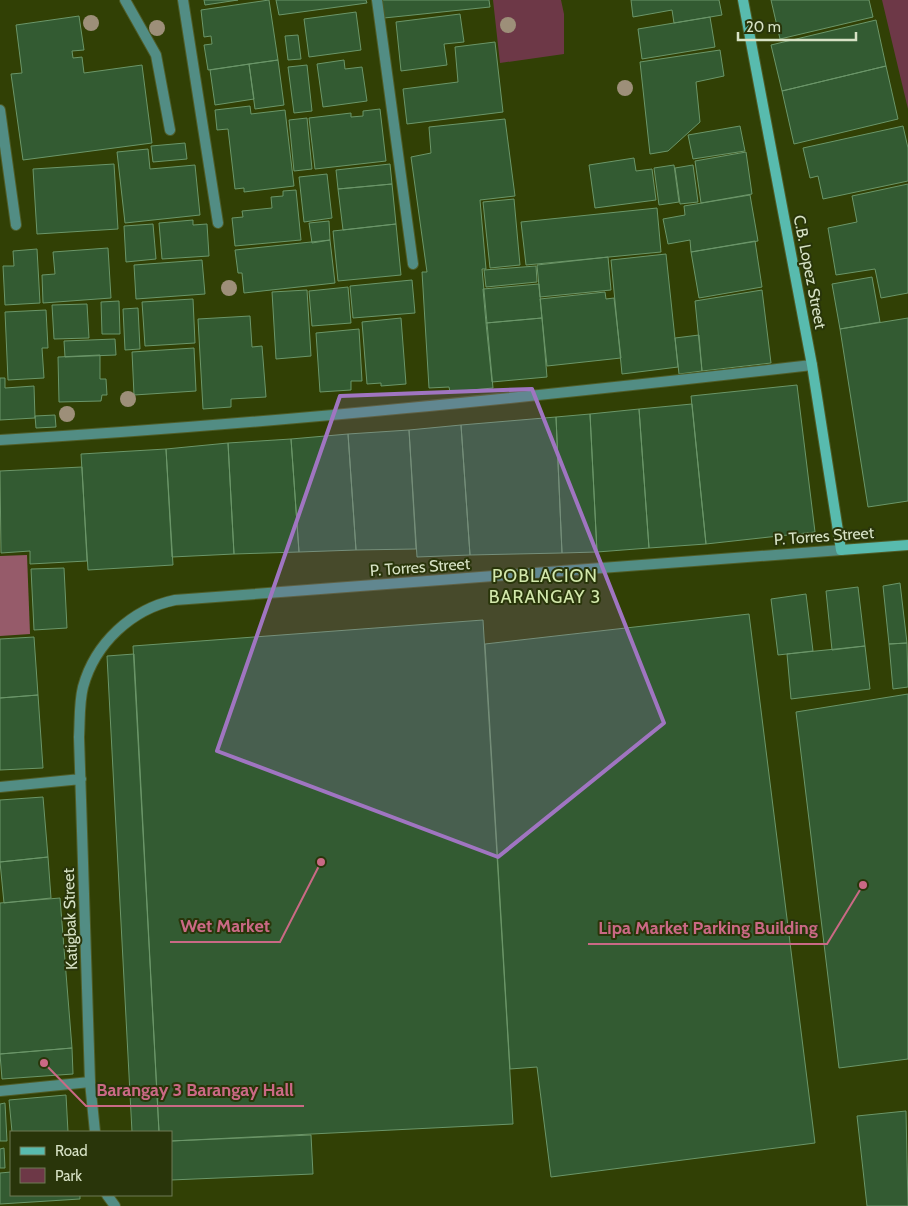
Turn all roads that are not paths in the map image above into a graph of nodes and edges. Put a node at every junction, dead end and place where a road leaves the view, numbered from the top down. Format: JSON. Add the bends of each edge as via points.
{"nodes":[{"id":1,"x":125,"y":0,"type":"edge"},
{"id":2,"x":183,"y":0,"type":"edge"},
{"id":3,"x":377,"y":0,"type":"edge"},
{"id":4,"x":743,"y":0,"type":"edge"},
{"id":5,"x":0,"y":110,"type":"edge"},
{"id":6,"x":170,"y":130,"type":"dead end"},
{"id":7,"x":218,"y":223,"type":"dead end"},
{"id":8,"x":16,"y":225,"type":"dead end"},
{"id":9,"x":413,"y":264,"type":"dead end"},
{"id":10,"x":812,"y":365,"type":"junction"},
{"id":11,"x":0,"y":440,"type":"edge"},
{"id":12,"x":908,"y":545,"type":"edge"},
{"id":13,"x":841,"y":550,"type":"junction"},
{"id":14,"x":80,"y":705,"type":"joint"},
{"id":15,"x":81,"y":779,"type":"junction"},
{"id":16,"x":0,"y":787,"type":"edge"},
{"id":17,"x":90,"y":1082,"type":"junction"},
{"id":18,"x":0,"y":1091,"type":"edge"},
{"id":19,"x":95,"y":1131,"type":"edge"}],
"edges":[{"from":1,"to":6,"type":"street","via":[[156,56]]},
{"from":2,"to":7,"type":"street"},
{"from":3,"to":9,"type":"street"},
{"from":4,"to":10,"type":"street","name":"C.B. Lopez Street"},
{"from":5,"to":8,"type":"street"},
{"from":10,"to":11,"type":"street","via":[[260,420]]},
{"from":10,"to":13,"type":"street","name":"C.B. Lopez Street"},
{"from":12,"to":13,"type":"street","name":"P. Torres Street"},
{"from":13,"to":14,"type":"street","name":"P. Torres Street","via":[[175,600],[142,612],[116,632],[88,671]]},
{"from":14,"to":15,"type":"street","name":"Katigbak Street"},
{"from":15,"to":16,"type":"street"},
{"from":15,"to":17,"type":"street","name":"Katigbak Street"},
{"from":17,"to":18,"type":"street"},
{"from":17,"to":19,"type":"street","name":"Katigbak Street"}]}
